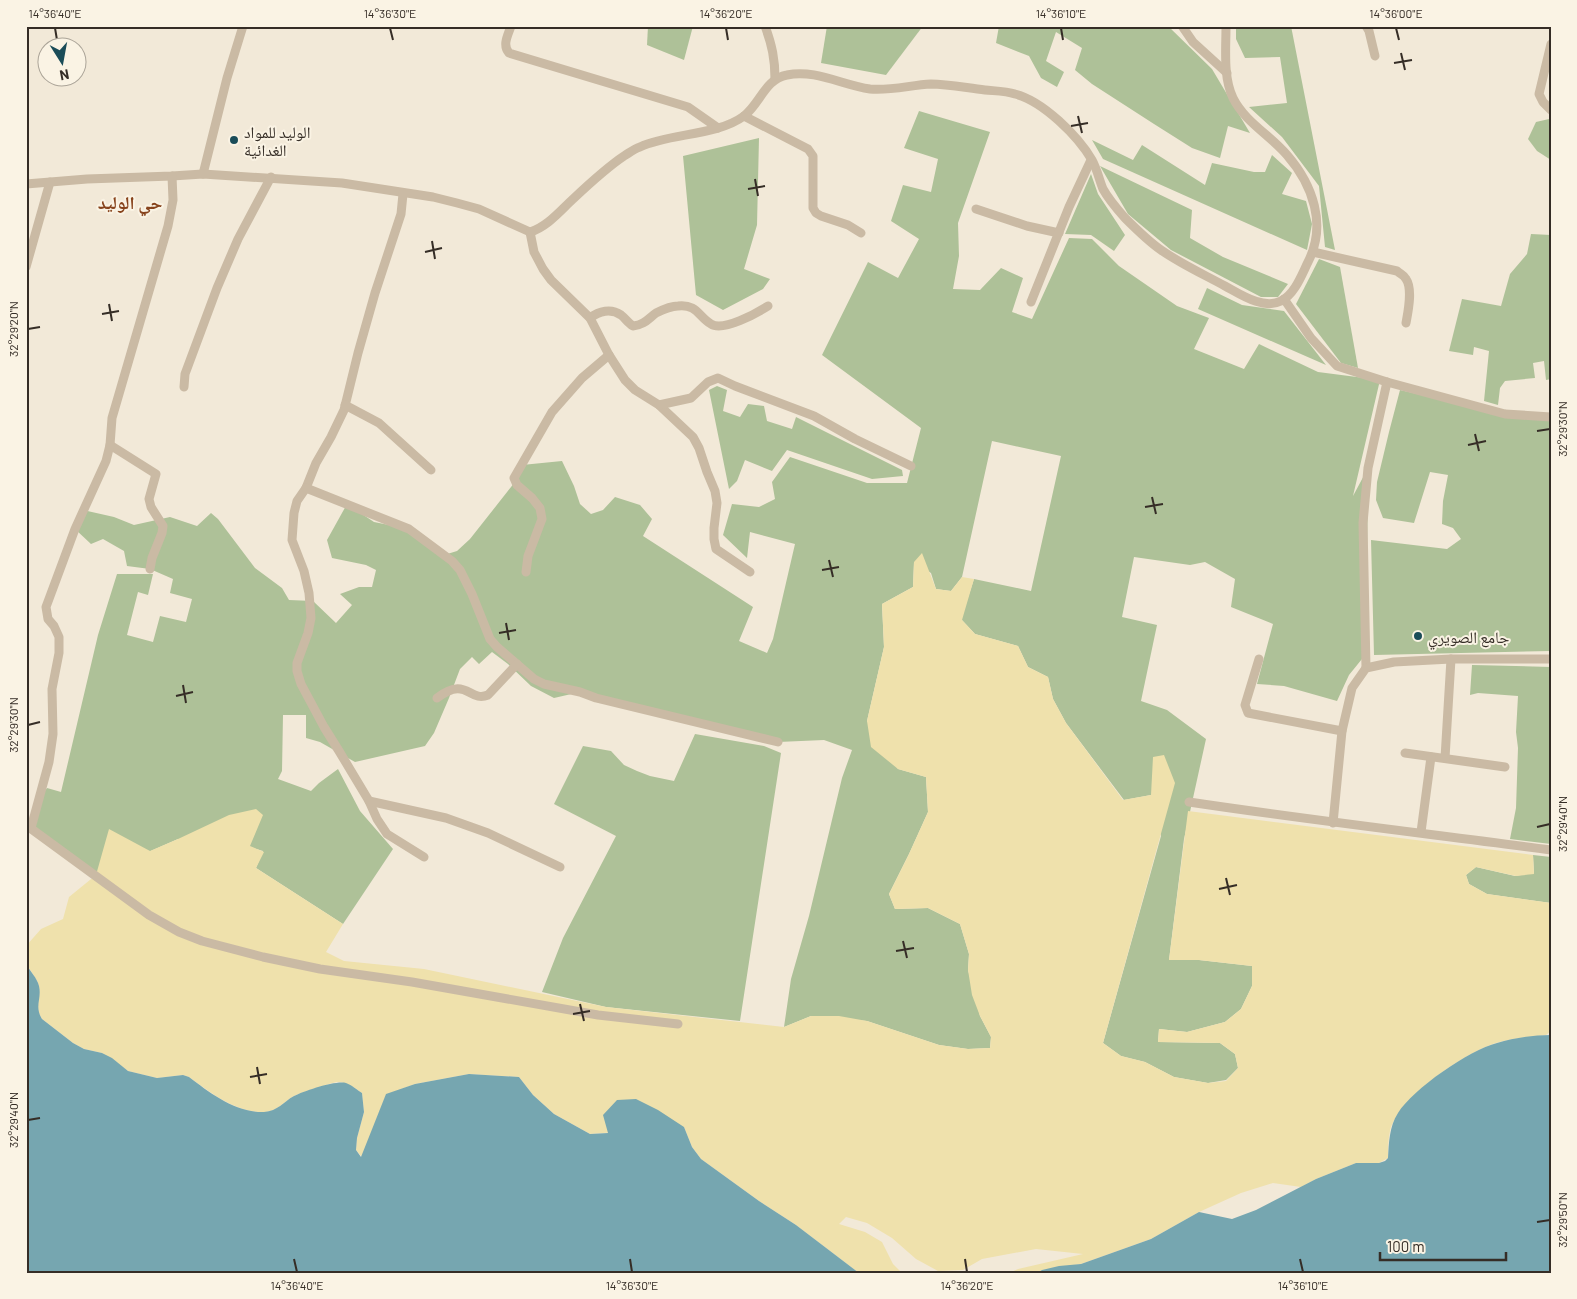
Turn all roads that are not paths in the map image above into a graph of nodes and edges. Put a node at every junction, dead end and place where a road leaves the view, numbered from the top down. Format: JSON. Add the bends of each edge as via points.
{"nodes":[{"id":1,"x":243,"y":26,"type":"edge"},
{"id":2,"x":511,"y":26,"type":"edge"},
{"id":3,"x":765,"y":26,"type":"edge"},
{"id":4,"x":1182,"y":26,"type":"edge"},
{"id":5,"x":1226,"y":26,"type":"edge"},
{"id":6,"x":1366,"y":26,"type":"edge"},
{"id":7,"x":1551,"y":44,"type":"edge"},
{"id":8,"x":1375,"y":56,"type":"dead end"},
{"id":9,"x":1227,"y":73,"type":"junction"},
{"id":10,"x":775,"y":79,"type":"junction"},
{"id":11,"x":1551,"y":110,"type":"edge"},
{"id":12,"x":744,"y":116,"type":"junction"},
{"id":13,"x":718,"y":128,"type":"junction"},
{"id":14,"x":1091,"y":160,"type":"junction"},
{"id":15,"x":204,"y":174,"type":"junction"},
{"id":16,"x":172,"y":176,"type":"junction"},
{"id":17,"x":271,"y":177,"type":"junction"},
{"id":18,"x":50,"y":182,"type":"junction"},
{"id":19,"x":26,"y":184,"type":"edge"},
{"id":20,"x":403,"y":194,"type":"junction"},
{"id":21,"x":976,"y":209,"type":"dead end"},
{"id":22,"x":530,"y":232,"type":"junction"},
{"id":23,"x":861,"y":233,"type":"dead end"},
{"id":24,"x":1059,"y":233,"type":"junction"},
{"id":25,"x":1313,"y":252,"type":"junction"},
{"id":26,"x":26,"y":267,"type":"edge"},
{"id":27,"x":1284,"y":300,"type":"junction"},
{"id":28,"x":1031,"y":302,"type":"dead end"},
{"id":29,"x":768,"y":306,"type":"dead end"},
{"id":30,"x":590,"y":318,"type":"junction"},
{"id":31,"x":1406,"y":323,"type":"dead end"},
{"id":32,"x":609,"y":355,"type":"junction"},
{"id":33,"x":1387,"y":382,"type":"junction"},
{"id":34,"x":184,"y":387,"type":"dead end"},
{"id":35,"x":346,"y":405,"type":"junction"},
{"id":36,"x":659,"y":405,"type":"junction"},
{"id":37,"x":1551,"y":418,"type":"edge"},
{"id":38,"x":110,"y":445,"type":"junction"},
{"id":39,"x":911,"y":466,"type":"dead end"},
{"id":40,"x":431,"y":470,"type":"dead end"},
{"id":41,"x":306,"y":488,"type":"junction"},
{"id":42,"x":150,"y":569,"type":"dead end"},
{"id":43,"x":526,"y":572,"type":"dead end"},
{"id":44,"x":750,"y":572,"type":"dead end"},
{"id":45,"x":1451,"y":658,"type":"junction"},
{"id":46,"x":1259,"y":659,"type":"dead end"},
{"id":47,"x":1551,"y":659,"type":"edge"},
{"id":48,"x":517,"y":664,"type":"junction"},
{"id":49,"x":1366,"y":668,"type":"junction"},
{"id":50,"x":437,"y":698,"type":"dead end"},
{"id":51,"x":1342,"y":730,"type":"junction"},
{"id":52,"x":778,"y":742,"type":"dead end"},
{"id":53,"x":1405,"y":753,"type":"dead end"},
{"id":54,"x":1432,"y":757,"type":"junction"},
{"id":55,"x":1445,"y":758,"type":"junction"},
{"id":56,"x":1505,"y":767,"type":"dead end"},
{"id":57,"x":369,"y":802,"type":"junction"},
{"id":58,"x":1189,"y":802,"type":"dead end"},
{"id":59,"x":1333,"y":823,"type":"junction"},
{"id":60,"x":28,"y":827,"type":"edge"},
{"id":61,"x":1421,"y":832,"type":"junction"},
{"id":62,"x":1551,"y":850,"type":"edge"},
{"id":63,"x":424,"y":857,"type":"dead end"},
{"id":64,"x":560,"y":867,"type":"dead end"},
{"id":65,"x":678,"y":1024,"type":"dead end"}],
"edges":[{"from":1,"to":15,"type":"street"},
{"from":2,"to":13,"type":"street","via":[[505,43],[509,53],[688,107]]},
{"from":3,"to":10,"type":"street","via":[[775,60]]},
{"from":4,"to":9,"type":"street","via":[[1193,42]]},
{"from":5,"to":9,"type":"street"},
{"from":6,"to":8,"type":"street"},
{"from":7,"to":11,"type":"street","via":[[1539,94]]},
{"from":9,"to":25,"type":"street","via":[[1235,102],[1287,155],[1309,189],[1318,221]]},
{"from":10,"to":12,"type":"street"},
{"from":10,"to":14,"type":"street","via":[[797,74],[869,88],[931,84],[1016,94],[1040,105],[1053,116],[1071,133]]},
{"from":12,"to":13,"type":"street"},
{"from":12,"to":23,"type":"street","via":[[808,149],[813,156],[813,208],[816,213]]},
{"from":13,"to":22,"type":"street","via":[[639,147],[619,159],[548,222]]},
{"from":14,"to":24,"type":"street"},
{"from":14,"to":27,"type":"street","via":[[1111,202],[1160,249],[1260,303]]},
{"from":15,"to":16,"type":"street"},
{"from":15,"to":17,"type":"street"},
{"from":16,"to":18,"type":"street"},
{"from":16,"to":38,"type":"street","via":[[173,200],[168,226],[112,418]]},
{"from":17,"to":20,"type":"street","via":[[342,183]]},
{"from":17,"to":34,"type":"street","via":[[238,239],[221,280],[185,374]]},
{"from":18,"to":19,"type":"street"},
{"from":18,"to":26,"type":"street"},
{"from":20,"to":22,"type":"street","via":[[433,197],[478,209]]},
{"from":20,"to":35,"type":"street","via":[[401,214],[375,293]]},
{"from":21,"to":24,"type":"street"},
{"from":22,"to":30,"type":"street","via":[[534,252],[543,269]]},
{"from":24,"to":28,"type":"street"},
{"from":25,"to":27,"type":"street","via":[[1292,292]]},
{"from":25,"to":31,"type":"street","via":[[1397,271],[1405,276],[1410,296]]},
{"from":27,"to":33,"type":"street","via":[[1336,366]]},
{"from":29,"to":30,"type":"street","via":[[724,326],[712,325],[694,309],[678,306],[656,314],[639,326],[633,326],[614,311]]},
{"from":30,"to":32,"type":"street"},
{"from":32,"to":36,"type":"street","via":[[625,380]]},
{"from":32,"to":43,"type":"street","via":[[582,378],[552,412],[514,478],[540,508],[542,519],[528,556]]},
{"from":33,"to":37,"type":"street","via":[[1505,414]]},
{"from":33,"to":49,"type":"street","via":[[1368,468],[1363,523]]},
{"from":35,"to":40,"type":"street","via":[[379,423]]},
{"from":35,"to":41,"type":"street"},
{"from":36,"to":39,"type":"street","via":[[691,398],[708,382],[718,378],[814,416]]},
{"from":36,"to":44,"type":"street","via":[[693,437],[699,448],[715,491],[716,549]]},
{"from":38,"to":42,"type":"street","via":[[156,474],[150,499],[162,533]]},
{"from":38,"to":60,"type":"street","via":[[46,607],[48,618],[59,637],[52,689],[53,734],[40,799]]},
{"from":41,"to":48,"type":"street","via":[[409,529],[452,560],[465,580],[490,639]]},
{"from":41,"to":57,"type":"street","via":[[295,507],[292,540],[304,570],[311,618],[297,671],[324,728]]},
{"from":45,"to":47,"type":"street"},
{"from":45,"to":49,"type":"street","via":[[1394,662]]},
{"from":45,"to":55,"type":"street"},
{"from":46,"to":51,"type":"street","via":[[1245,705],[1248,713]]},
{"from":48,"to":50,"type":"street","via":[[488,695],[479,697],[457,688],[447,690]]},
{"from":48,"to":52,"type":"street","via":[[544,684]]},
{"from":49,"to":51,"type":"street","via":[[1352,688]]},
{"from":51,"to":59,"type":"street"},
{"from":53,"to":54,"type":"street"},
{"from":54,"to":55,"type":"street"},
{"from":54,"to":61,"type":"street"},
{"from":55,"to":56,"type":"street"},
{"from":57,"to":63,"type":"street","via":[[387,834]]},
{"from":57,"to":64,"type":"street","via":[[446,818],[488,833]]},
{"from":58,"to":59,"type":"street"},
{"from":59,"to":61,"type":"street"},
{"from":60,"to":65,"type":"street","via":[[149,915],[202,941],[320,969],[598,1015]]},
{"from":61,"to":62,"type":"street"}]}
